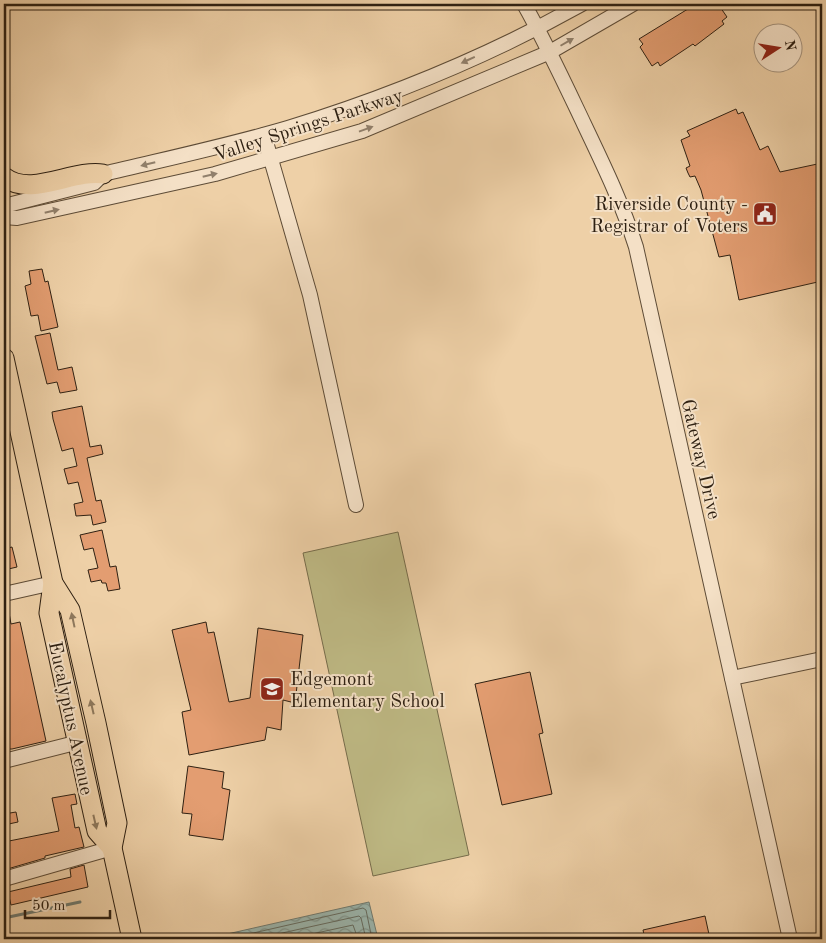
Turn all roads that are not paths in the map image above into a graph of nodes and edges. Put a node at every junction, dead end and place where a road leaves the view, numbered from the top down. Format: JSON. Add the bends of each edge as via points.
{"nodes":[{"id":1,"x":524,"y":4,"type":"edge"},
{"id":2,"x":582,"y":4,"type":"edge"},
{"id":3,"x":633,"y":4,"type":"edge"},
{"id":4,"x":537,"y":27,"type":"junction"},
{"id":5,"x":550,"y":52,"type":"junction"},
{"id":6,"x":264,"y":135,"type":"junction"},
{"id":7,"x":270,"y":158,"type":"junction"},
{"id":8,"x":103,"y":174,"type":"junction"},
{"id":9,"x":4,"y":177,"type":"edge"},
{"id":10,"x":4,"y":206,"type":"edge"},
{"id":11,"x":4,"y":217,"type":"edge"},
{"id":12,"x":4,"y":360,"type":"edge"},
{"id":13,"x":356,"y":505,"type":"dead end"},
{"id":14,"x":54,"y":583,"type":"junction"},
{"id":15,"x":4,"y":594,"type":"edge"},
{"id":16,"x":822,"y":659,"type":"edge"},
{"id":17,"x":732,"y":678,"type":"junction"},
{"id":18,"x":79,"y":742,"type":"junction"},
{"id":19,"x":4,"y":761,"type":"edge"},
{"id":20,"x":112,"y":848,"type":"junction"},
{"id":21,"x":4,"y":879,"type":"edge"},
{"id":22,"x":132,"y":939,"type":"edge"},
{"id":23,"x":790,"y":939,"type":"edge"}],
"edges":[{"from":1,"to":4,"type":"street","name":"Gateway Drive"},
{"from":2,"to":4,"type":"street","name":"Valley Springs Parkway"},
{"from":5,"to":3,"type":"street","name":"Valley Springs Parkway","one_way":true},
{"from":4,"to":5,"type":"street","name":"Gateway Drive"},
{"from":4,"to":6,"type":"street","name":"Valley Springs Parkway","one_way":true,"via":[[405,87]]},
{"from":7,"to":5,"type":"street","name":"Valley Springs Parkway","one_way":true,"via":[[362,131]]},
{"from":5,"to":17,"type":"street","name":"Gateway Drive","via":[[622,203],[636,247]]},
{"from":6,"to":7,"type":"street"},
{"from":6,"to":8,"type":"street","name":"Valley Springs Parkway","one_way":true},
{"from":11,"to":7,"type":"street","name":"Valley Springs Parkway","one_way":true,"via":[[16,218],[215,174]]},
{"from":7,"to":13,"type":"street","via":[[310,295]]},
{"from":8,"to":9,"type":"main road","via":[[90,172],[26,184]]},
{"from":8,"to":10,"type":"street","name":"Valley Springs Parkway","via":[[94,183]]},
{"from":12,"to":14,"type":"main road","name":"Eucalyptus Avenue"},
{"from":14,"to":15,"type":"street"},
{"from":14,"to":18,"type":"main road","name":"Eucalyptus Avenue","via":[[50,613]]},
{"from":20,"to":14,"type":"main road","name":"Eucalyptus Avenue","one_way":true,"via":[[117,823],[96,724],[70,610]]},
{"from":16,"to":17,"type":"street"},
{"from":17,"to":23,"type":"street","name":"Gateway Drive"},
{"from":18,"to":19,"type":"street"},
{"from":18,"to":20,"type":"main road","name":"Eucalyptus Avenue","one_way":true,"via":[[97,832]]},
{"from":20,"to":21,"type":"street"},
{"from":20,"to":22,"type":"main road","name":"Eucalyptus Avenue"}]}
